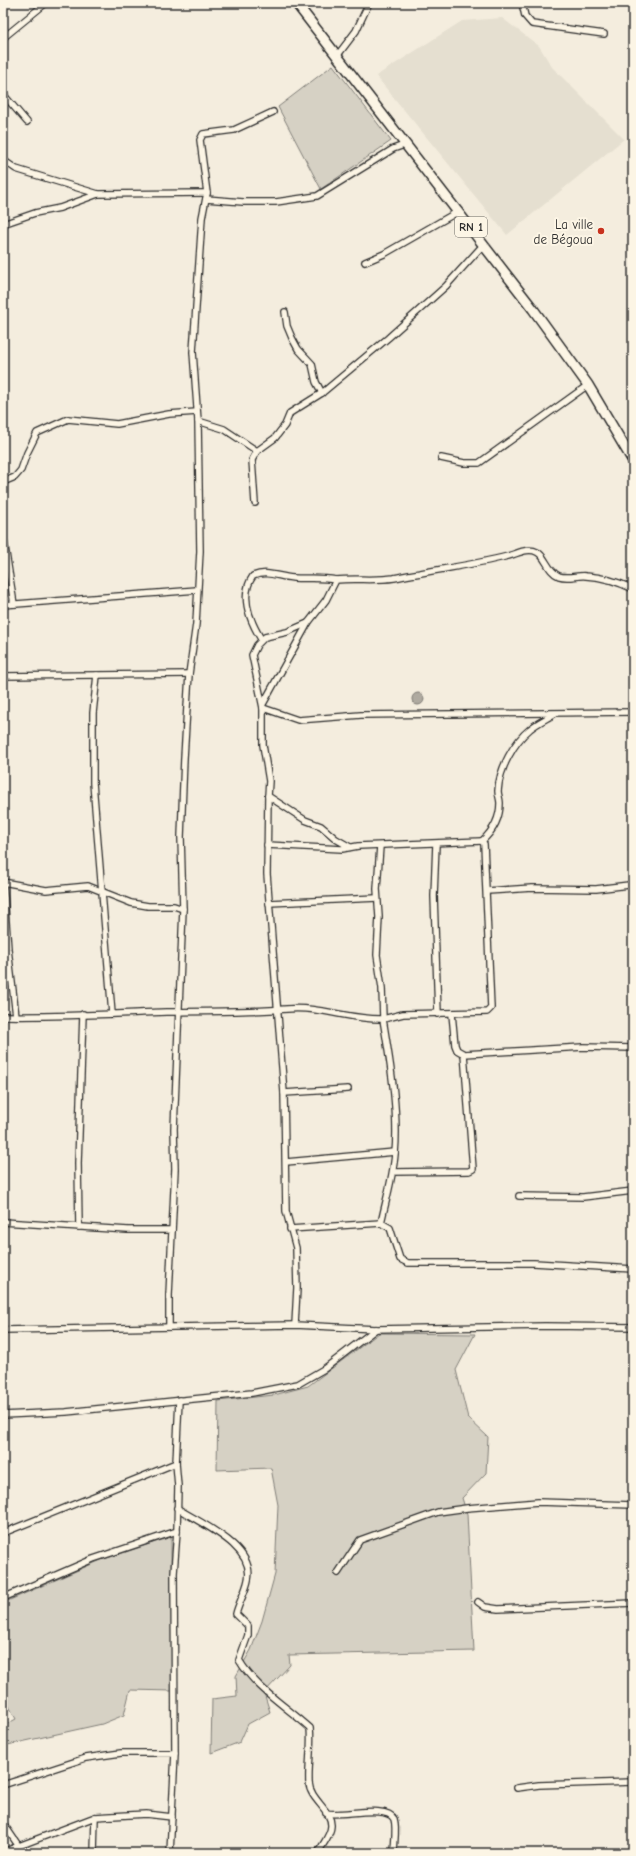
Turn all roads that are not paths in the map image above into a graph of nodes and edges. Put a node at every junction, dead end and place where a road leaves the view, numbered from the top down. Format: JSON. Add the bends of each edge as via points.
{"nodes":[{"id":1,"x":46,"y":3,"type":"edge"},
{"id":2,"x":296,"y":3,"type":"edge"},
{"id":3,"x":369,"y":3,"type":"edge"},
{"id":4,"x":522,"y":3,"type":"edge"},
{"id":5,"x":604,"y":34,"type":"dead end"},
{"id":6,"x":3,"y":38,"type":"edge"},
{"id":7,"x":337,"y":56,"type":"junction"},
{"id":8,"x":3,"y":94,"type":"edge"},
{"id":9,"x":273,"y":112,"type":"dead end"},
{"id":10,"x":27,"y":122,"type":"dead end"},
{"id":11,"x":407,"y":144,"type":"junction"},
{"id":12,"x":3,"y":160,"type":"edge"},
{"id":13,"x":98,"y":194,"type":"junction"},
{"id":14,"x":206,"y":196,"type":"junction"},
{"id":15,"x":459,"y":211,"type":"junction"},
{"id":16,"x":3,"y":224,"type":"edge"},
{"id":17,"x":484,"y":244,"type":"junction"},
{"id":18,"x":365,"y":262,"type":"dead end"},
{"id":19,"x":286,"y":312,"type":"dead end"},
{"id":20,"x":588,"y":385,"type":"junction"},
{"id":21,"x":322,"y":393,"type":"junction"},
{"id":22,"x":197,"y":412,"type":"junction"},
{"id":23,"x":198,"y":421,"type":"junction"},
{"id":24,"x":257,"y":451,"type":"junction"},
{"id":25,"x":632,"y":456,"type":"edge"},
{"id":26,"x":441,"y":458,"type":"dead end"},
{"id":27,"x":3,"y":482,"type":"edge"},
{"id":28,"x":255,"y":503,"type":"dead end"},
{"id":29,"x":3,"y":534,"type":"edge"},
{"id":30,"x":336,"y":580,"type":"junction"},
{"id":31,"x":633,"y":589,"type":"edge"},
{"id":32,"x":197,"y":590,"type":"junction"},
{"id":33,"x":14,"y":604,"type":"junction"},
{"id":34,"x":3,"y":605,"type":"edge"},
{"id":35,"x":308,"y":623,"type":"junction"},
{"id":36,"x":261,"y":639,"type":"junction"},
{"id":37,"x":189,"y":674,"type":"junction"},
{"id":38,"x":98,"y":675,"type":"junction"},
{"id":39,"x":3,"y":676,"type":"edge"},
{"id":40,"x":272,"y":688,"type":"junction"},
{"id":41,"x":260,"y":690,"type":"junction"},
{"id":42,"x":263,"y":706,"type":"junction"},
{"id":43,"x":633,"y":712,"type":"edge"},
{"id":44,"x":556,"y":713,"type":"junction"},
{"id":45,"x":268,"y":796,"type":"junction"},
{"id":46,"x":482,"y":841,"type":"junction"},
{"id":47,"x":436,"y":844,"type":"junction"},
{"id":48,"x":267,"y":845,"type":"junction"},
{"id":49,"x":380,"y":846,"type":"junction"},
{"id":50,"x":350,"y":847,"type":"junction"},
{"id":51,"x":3,"y":882,"type":"edge"},
{"id":52,"x":633,"y":886,"type":"edge"},
{"id":53,"x":487,"y":891,"type":"junction"},
{"id":54,"x":101,"y":892,"type":"junction"},
{"id":55,"x":377,"y":898,"type":"junction"},
{"id":56,"x":269,"y":903,"type":"junction"},
{"id":57,"x":183,"y":909,"type":"junction"},
{"id":58,"x":5,"y":949,"type":"edge"},
{"id":59,"x":279,"y":1010,"type":"junction"},
{"id":60,"x":179,"y":1012,"type":"junction"},
{"id":61,"x":83,"y":1014,"type":"junction"},
{"id":62,"x":112,"y":1014,"type":"junction"},
{"id":63,"x":438,"y":1014,"type":"junction"},
{"id":64,"x":452,"y":1014,"type":"junction"},
{"id":65,"x":3,"y":1016,"type":"edge"},
{"id":66,"x":16,"y":1016,"type":"junction"},
{"id":67,"x":383,"y":1020,"type":"junction"},
{"id":68,"x":633,"y":1048,"type":"edge"},
{"id":69,"x":464,"y":1054,"type":"junction"},
{"id":70,"x":348,"y":1089,"type":"dead end"},
{"id":71,"x":284,"y":1093,"type":"junction"},
{"id":72,"x":395,"y":1152,"type":"junction"},
{"id":73,"x":286,"y":1162,"type":"junction"},
{"id":74,"x":393,"y":1172,"type":"junction"},
{"id":75,"x":633,"y":1191,"type":"edge"},
{"id":76,"x":520,"y":1196,"type":"dead end"},
{"id":77,"x":3,"y":1222,"type":"edge"},
{"id":78,"x":381,"y":1223,"type":"junction"},
{"id":79,"x":79,"y":1227,"type":"junction"},
{"id":80,"x":290,"y":1229,"type":"junction"},
{"id":81,"x":172,"y":1230,"type":"junction"},
{"id":82,"x":633,"y":1269,"type":"edge"},
{"id":83,"x":295,"y":1325,"type":"junction"},
{"id":84,"x":169,"y":1327,"type":"junction"},
{"id":85,"x":633,"y":1327,"type":"edge"},
{"id":86,"x":376,"y":1329,"type":"junction"},
{"id":87,"x":3,"y":1330,"type":"edge"},
{"id":88,"x":179,"y":1400,"type":"junction"},
{"id":89,"x":3,"y":1415,"type":"edge"},
{"id":90,"x":176,"y":1463,"type":"junction"},
{"id":91,"x":633,"y":1504,"type":"edge"},
{"id":92,"x":178,"y":1508,"type":"junction"},
{"id":93,"x":177,"y":1531,"type":"junction"},
{"id":94,"x":3,"y":1533,"type":"edge"},
{"id":95,"x":338,"y":1573,"type":"dead end"},
{"id":96,"x":3,"y":1598,"type":"edge"},
{"id":97,"x":478,"y":1602,"type":"dead end"},
{"id":98,"x":633,"y":1602,"type":"edge"},
{"id":99,"x":175,"y":1753,"type":"junction"},
{"id":100,"x":633,"y":1782,"type":"edge"},
{"id":101,"x":3,"y":1785,"type":"edge"},
{"id":102,"x":517,"y":1788,"type":"dead end"},
{"id":103,"x":326,"y":1813,"type":"junction"},
{"id":104,"x":95,"y":1817,"type":"junction"},
{"id":105,"x":172,"y":1817,"type":"junction"},
{"id":106,"x":3,"y":1824,"type":"edge"},
{"id":107,"x":18,"y":1845,"type":"junction"},
{"id":108,"x":3,"y":1852,"type":"edge"},
{"id":109,"x":94,"y":1853,"type":"edge"},
{"id":110,"x":170,"y":1853,"type":"edge"},
{"id":111,"x":318,"y":1853,"type":"edge"},
{"id":112,"x":394,"y":1853,"type":"edge"}],
"edges":[{"from":1,"to":6,"type":"street"},
{"from":2,"to":7,"type":"main road","number":"RN 1"},
{"from":3,"to":7,"type":"street","via":[[356,31]]},
{"from":4,"to":5,"type":"street","via":[[525,16],[532,24]]},
{"from":7,"to":11,"type":"main road","number":"RN 1"},
{"from":8,"to":10,"type":"street"},
{"from":9,"to":14,"type":"street","via":[[234,130],[203,134],[200,140]]},
{"from":11,"to":14,"type":"street","via":[[393,149],[317,196],[269,202],[243,202]]},
{"from":11,"to":15,"type":"main road","number":"RN 1"},
{"from":12,"to":13,"type":"street","via":[[16,168]]},
{"from":13,"to":14,"type":"street"},
{"from":13,"to":16,"type":"street"},
{"from":14,"to":22,"type":"street","via":[[202,218],[193,340]]},
{"from":15,"to":17,"type":"main road","number":"RN 1"},
{"from":15,"to":18,"type":"street","via":[[384,254]]},
{"from":17,"to":20,"type":"main road","number":"RN 1"},
{"from":17,"to":21,"type":"street","via":[[428,303]]},
{"from":19,"to":21,"type":"street","via":[[287,326],[292,338],[312,364],[316,382]]},
{"from":20,"to":25,"type":"main road","number":"RN 1"},
{"from":20,"to":26,"type":"street","via":[[479,463]]},
{"from":21,"to":24,"type":"street","via":[[290,412],[285,425],[275,438]]},
{"from":22,"to":23,"type":"street"},
{"from":22,"to":27,"type":"street","via":[[169,414],[116,424],[68,419],[37,433],[21,470],[15,477]]},
{"from":23,"to":24,"type":"street","via":[[224,429]]},
{"from":23,"to":32,"type":"street","via":[[200,551]]},
{"from":24,"to":28,"type":"street","via":[[252,460]]},
{"from":29,"to":33,"type":"street"},
{"from":30,"to":31,"type":"street","via":[[394,578],[528,550],[542,556],[547,567],[558,576],[604,579]]},
{"from":30,"to":35,"type":"street","via":[[326,600]]},
{"from":30,"to":36,"type":"street","via":[[290,578],[268,572],[253,576],[247,593],[248,612]]},
{"from":32,"to":33,"type":"street"},
{"from":32,"to":37,"type":"street","via":[[196,624]]},
{"from":33,"to":34,"type":"street"},
{"from":35,"to":36,"type":"street"},
{"from":35,"to":40,"type":"street"},
{"from":36,"to":41,"type":"street","via":[[252,655]]},
{"from":37,"to":38,"type":"street"},
{"from":37,"to":57,"type":"street","via":[[184,758]]},
{"from":38,"to":39,"type":"street"},
{"from":38,"to":54,"type":"street","via":[[93,713],[93,783]]},
{"from":40,"to":41,"type":"street"},
{"from":40,"to":42,"type":"street"},
{"from":41,"to":42,"type":"street"},
{"from":42,"to":44,"type":"street","via":[[298,720],[361,715]]},
{"from":42,"to":45,"type":"street","via":[[263,744]]},
{"from":43,"to":44,"type":"street"},
{"from":44,"to":46,"type":"street","via":[[520,738],[509,756],[498,791],[500,804],[495,827]]},
{"from":45,"to":48,"type":"street"},
{"from":45,"to":50,"type":"street","via":[[305,820],[321,826]]},
{"from":46,"to":47,"type":"street"},
{"from":46,"to":53,"type":"street"},
{"from":47,"to":49,"type":"street"},
{"from":47,"to":63,"type":"street","via":[[434,896]]},
{"from":48,"to":50,"type":"street","via":[[342,849]]},
{"from":48,"to":56,"type":"street"},
{"from":49,"to":50,"type":"street"},
{"from":49,"to":55,"type":"street"},
{"from":51,"to":54,"type":"street","via":[[46,890],[88,886]]},
{"from":51,"to":58,"type":"street"},
{"from":52,"to":53,"type":"street"},
{"from":53,"to":64,"type":"street","via":[[490,1011]]},
{"from":54,"to":57,"type":"street","via":[[130,903]]},
{"from":54,"to":62,"type":"street"},
{"from":55,"to":56,"type":"street"},
{"from":55,"to":67,"type":"street","via":[[377,955]]},
{"from":56,"to":59,"type":"street"},
{"from":57,"to":60,"type":"street"},
{"from":58,"to":66,"type":"street"},
{"from":59,"to":60,"type":"street"},
{"from":59,"to":67,"type":"street","via":[[321,1009],[367,1020]]},
{"from":59,"to":71,"type":"street"},
{"from":60,"to":62,"type":"street"},
{"from":60,"to":81,"type":"street"},
{"from":61,"to":62,"type":"street"},
{"from":61,"to":66,"type":"street"},
{"from":61,"to":79,"type":"street","via":[[78,1156]]},
{"from":63,"to":64,"type":"street"},
{"from":63,"to":67,"type":"street","via":[[403,1014]]},
{"from":64,"to":69,"type":"street","via":[[455,1045],[457,1050]]},
{"from":65,"to":66,"type":"street"},
{"from":67,"to":72,"type":"street","via":[[394,1085]]},
{"from":68,"to":69,"type":"street","via":[[583,1047]]},
{"from":69,"to":74,"type":"street","via":[[473,1168],[469,1171]]},
{"from":70,"to":71,"type":"street"},
{"from":71,"to":73,"type":"street"},
{"from":72,"to":73,"type":"street"},
{"from":72,"to":74,"type":"street"},
{"from":73,"to":80,"type":"street","via":[[286,1204]]},
{"from":74,"to":78,"type":"street"},
{"from":75,"to":76,"type":"street","via":[[583,1197]]},
{"from":77,"to":79,"type":"street"},
{"from":78,"to":80,"type":"street"},
{"from":78,"to":82,"type":"street","via":[[390,1228],[400,1259],[408,1263],[534,1263]]},
{"from":79,"to":81,"type":"street"},
{"from":80,"to":83,"type":"street","via":[[296,1248]]},
{"from":81,"to":84,"type":"street"},
{"from":83,"to":84,"type":"street"},
{"from":83,"to":86,"type":"street"},
{"from":84,"to":87,"type":"street"},
{"from":85,"to":86,"type":"street"},
{"from":86,"to":88,"type":"street","via":[[298,1384],[252,1393]]},
{"from":88,"to":89,"type":"street","via":[[66,1412]]},
{"from":88,"to":90,"type":"street"},
{"from":90,"to":92,"type":"street"},
{"from":90,"to":94,"type":"street"},
{"from":91,"to":95,"type":"street","via":[[538,1502],[438,1512],[360,1540]]},
{"from":92,"to":93,"type":"street"},
{"from":92,"to":103,"type":"street","via":[[221,1534],[238,1549],[248,1564],[249,1579],[236,1614],[248,1626],[248,1634],[239,1660],[264,1690],[310,1728],[309,1784],[312,1796]]},
{"from":93,"to":96,"type":"street","via":[[93,1559]]},
{"from":93,"to":99,"type":"street","via":[[174,1573]]},
{"from":97,"to":98,"type":"street","via":[[485,1607],[498,1609]]},
{"from":99,"to":101,"type":"street","via":[[122,1753],[86,1758]]},
{"from":99,"to":105,"type":"street"},
{"from":100,"to":102,"type":"street"},
{"from":103,"to":111,"type":"street","via":[[332,1826]]},
{"from":103,"to":112,"type":"street","via":[[346,1815],[378,1811],[390,1814],[394,1820]]},
{"from":104,"to":105,"type":"street","via":[[146,1814]]},
{"from":104,"to":107,"type":"street"},
{"from":104,"to":109,"type":"street"},
{"from":105,"to":110,"type":"street"},
{"from":106,"to":107,"type":"street"},
{"from":107,"to":108,"type":"street"}]}
